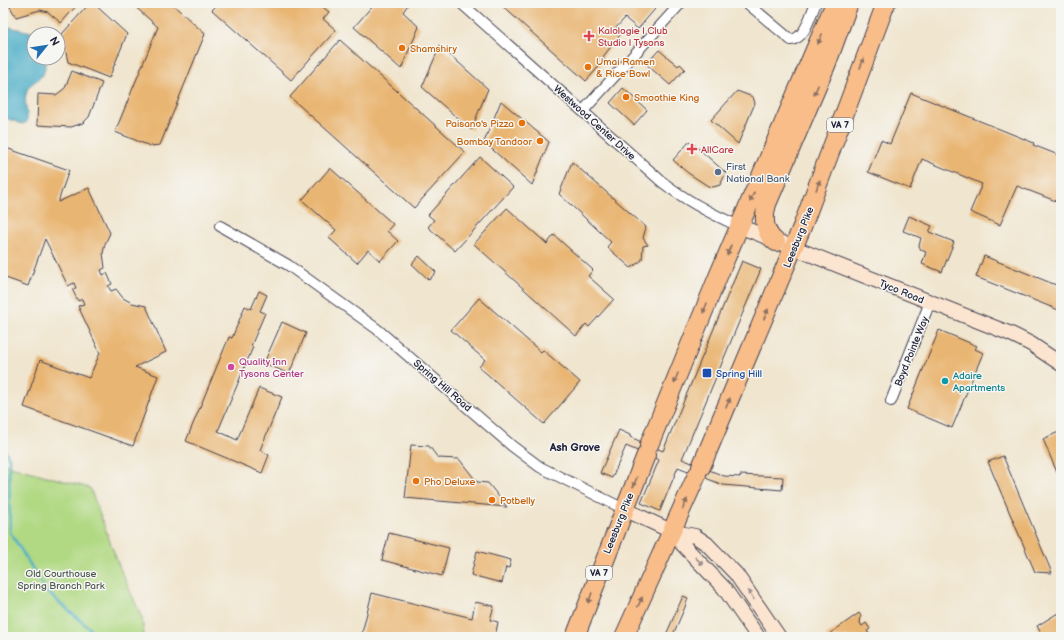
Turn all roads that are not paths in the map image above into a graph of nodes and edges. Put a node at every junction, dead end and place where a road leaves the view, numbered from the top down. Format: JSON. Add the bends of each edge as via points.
{"nodes":[{"id":1,"x":461,"y":3,"type":"edge"},
{"id":2,"x":681,"y":3,"type":"edge"},
{"id":3,"x":746,"y":3,"type":"edge"},
{"id":4,"x":816,"y":3,"type":"edge"},
{"id":5,"x":835,"y":3,"type":"edge"},
{"id":6,"x":849,"y":3,"type":"edge"},
{"id":7,"x":886,"y":3,"type":"edge"},
{"id":8,"x":583,"y":110,"type":"junction"},
{"id":9,"x":220,"y":226,"type":"dead end"},
{"id":10,"x":739,"y":226,"type":"junction"},
{"id":11,"x":776,"y":242,"type":"junction"},
{"id":12,"x":794,"y":248,"type":"junction"},
{"id":13,"x":930,"y":302,"type":"junction"},
{"id":14,"x":1061,"y":364,"type":"edge"},
{"id":15,"x":891,"y":401,"type":"dead end"},
{"id":16,"x":624,"y":509,"type":"junction"},
{"id":17,"x":672,"y":532,"type":"junction"},
{"id":18,"x":575,"y":637,"type":"edge"},
{"id":19,"x":624,"y":637,"type":"edge"},
{"id":20,"x":758,"y":637,"type":"edge"},
{"id":21,"x":779,"y":637,"type":"edge"}],
"edges":[{"from":1,"to":8,"type":"street","name":"Westwood Center Drive"},
{"from":2,"to":8,"type":"street"},
{"from":3,"to":4,"type":"street","via":[[791,40],[802,34]]},
{"from":5,"to":10,"type":"highway","name":"Leesburg Pike","number":"VA 7","one_way":true},
{"from":6,"to":11,"type":"highway","one_way":true,"via":[[827,63],[767,204],[767,230]]},
{"from":12,"to":7,"type":"highway","name":"Leesburg Pike","number":"VA 7","one_way":true},
{"from":8,"to":10,"type":"street","name":"Westwood Center Drive","via":[[661,181],[684,198]]},
{"from":9,"to":16,"type":"street","name":"Spring Hill Road","via":[[288,265],[377,329],[512,446],[540,467]]},
{"from":10,"to":11,"type":"street","name":"Tyco Road"},
{"from":10,"to":16,"type":"highway","name":"Leesburg Pike","number":"VA 7","one_way":true},
{"from":11,"to":12,"type":"street","name":"Tyco Road"},
{"from":12,"to":13,"type":"street","name":"Tyco Road"},
{"from":17,"to":12,"type":"highway","name":"Leesburg Pike","number":"VA 7","one_way":true},
{"from":13,"to":14,"type":"street","name":"Tyco Road","via":[[1011,334]]},
{"from":13,"to":15,"type":"street","name":"Boyd Pointe Way"},
{"from":16,"to":17,"type":"street","name":"Spring Hill Road"},
{"from":16,"to":18,"type":"highway","name":"Leesburg Pike","number":"VA 7","one_way":true},
{"from":19,"to":17,"type":"highway","name":"Leesburg Pike","number":"VA 7","one_way":true},
{"from":17,"to":20,"type":"street","name":"Spring Hill Road","one_way":true,"via":[[724,588]]},
{"from":21,"to":17,"type":"street","name":"Spring Hill Road","one_way":true,"via":[[743,583],[717,553],[695,536]]}]}
